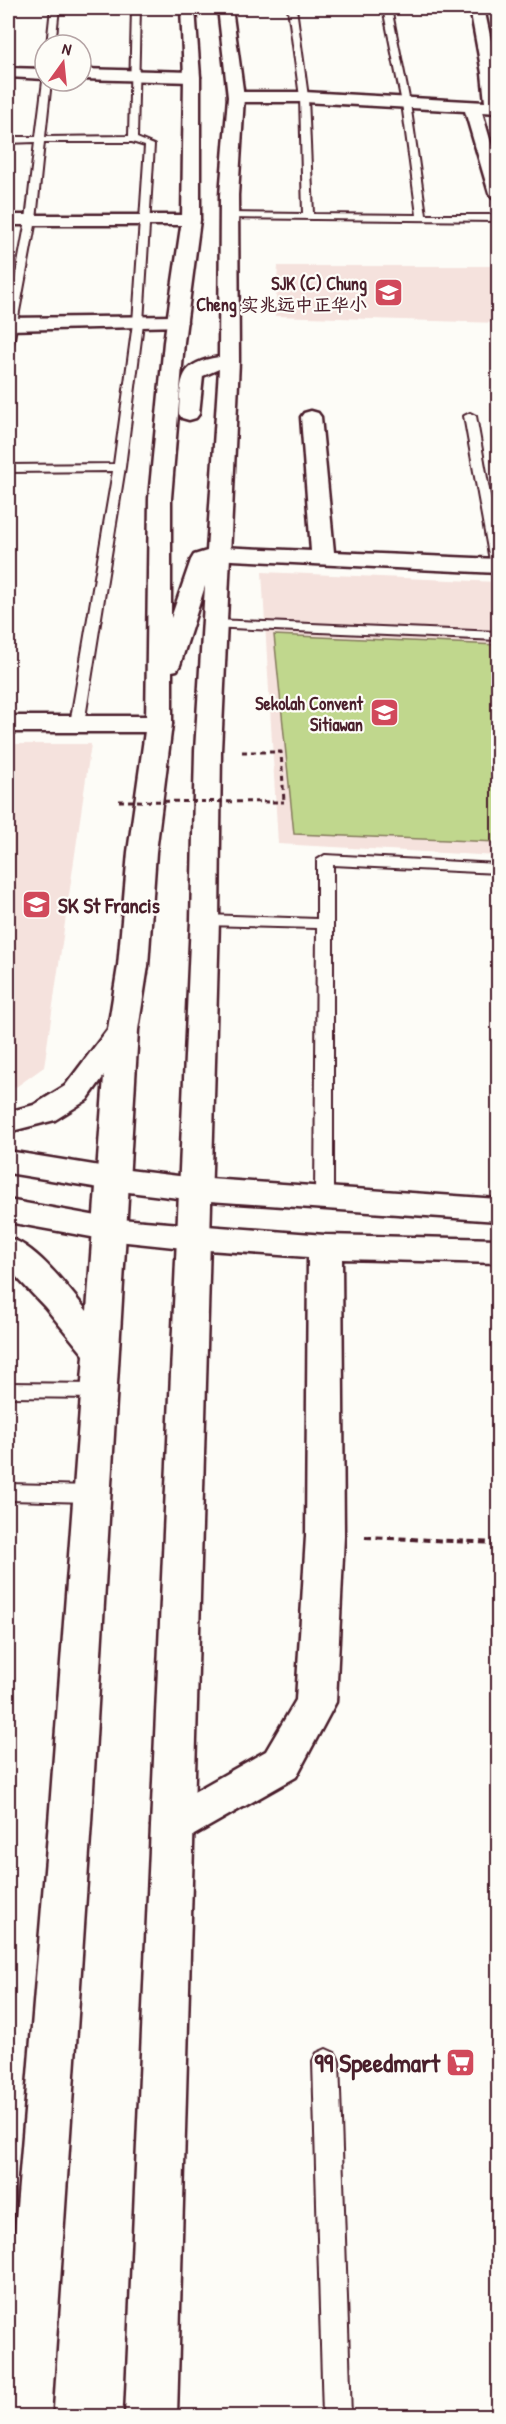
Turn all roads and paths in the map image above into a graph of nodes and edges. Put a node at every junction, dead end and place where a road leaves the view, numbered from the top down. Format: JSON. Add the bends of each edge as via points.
{"nodes":[{"id":1,"x":55,"y":8,"type":"edge"},
{"id":2,"x":136,"y":8,"type":"edge"},
{"id":3,"x":188,"y":8,"type":"edge"},
{"id":4,"x":292,"y":8,"type":"edge"},
{"id":5,"x":387,"y":8,"type":"edge"},
{"id":6,"x":477,"y":8,"type":"edge"},
{"id":7,"x":225,"y":10,"type":"edge"},
{"id":8,"x":212,"y":29,"type":"dead end"},
{"id":9,"x":52,"y":33,"type":"edge"},
{"id":10,"x":491,"y":42,"type":"edge"},
{"id":11,"x":8,"y":73,"type":"edge"},
{"id":12,"x":33,"y":74,"type":"edge"},
{"id":13,"x":93,"y":74,"type":"edge"},
{"id":14,"x":494,"y":74,"type":"edge"},
{"id":15,"x":134,"y":76,"type":"junction"},
{"id":16,"x":198,"y":76,"type":"junction"},
{"id":17,"x":46,"y":93,"type":"edge"},
{"id":18,"x":228,"y":98,"type":"junction"},
{"id":19,"x":303,"y":98,"type":"junction"},
{"id":20,"x":406,"y":103,"type":"junction"},
{"id":21,"x":472,"y":106,"type":"junction"},
{"id":22,"x":496,"y":108,"type":"edge"},
{"id":23,"x":8,"y":140,"type":"edge"},
{"id":24,"x":40,"y":140,"type":"junction"},
{"id":25,"x":133,"y":140,"type":"junction"},
{"id":26,"x":208,"y":152,"type":"dead end"},
{"id":27,"x":498,"y":193,"type":"edge"},
{"id":28,"x":192,"y":211,"type":"junction"},
{"id":29,"x":230,"y":216,"type":"junction"},
{"id":30,"x":308,"y":216,"type":"junction"},
{"id":31,"x":422,"y":217,"type":"junction"},
{"id":32,"x":498,"y":218,"type":"edge"},
{"id":33,"x":8,"y":220,"type":"edge"},
{"id":34,"x":31,"y":220,"type":"junction"},
{"id":35,"x":145,"y":220,"type":"junction"},
{"id":36,"x":207,"y":235,"type":"dead end"},
{"id":37,"x":185,"y":321,"type":"junction"},
{"id":38,"x":138,"y":323,"type":"junction"},
{"id":39,"x":9,"y":324,"type":"edge"},
{"id":40,"x":8,"y":344,"type":"edge"},
{"id":41,"x":229,"y":361,"type":"junction"},
{"id":42,"x":470,"y":416,"type":"dead end"},
{"id":43,"x":311,"y":417,"type":"dead end"},
{"id":44,"x":188,"y":434,"type":"dead end"},
{"id":45,"x":181,"y":465,"type":"dead end"},
{"id":46,"x":119,"y":467,"type":"junction"},
{"id":47,"x":8,"y":468,"type":"edge"},
{"id":48,"x":160,"y":498,"type":"junction"},
{"id":49,"x":220,"y":554,"type":"junction"},
{"id":50,"x":323,"y":557,"type":"junction"},
{"id":51,"x":498,"y":566,"type":"edge"},
{"id":52,"x":215,"y":624,"type":"junction"},
{"id":53,"x":498,"y":636,"type":"edge"},
{"id":54,"x":160,"y":690,"type":"junction"},
{"id":55,"x":8,"y":724,"type":"edge"},
{"id":56,"x":77,"y":724,"type":"junction"},
{"id":57,"x":159,"y":724,"type":"junction"},
{"id":58,"x":208,"y":751,"type":"junction"},
{"id":59,"x":119,"y":801,"type":"dead end"},
{"id":60,"x":498,"y":869,"type":"edge"},
{"id":61,"x":205,"y":921,"type":"junction"},
{"id":62,"x":325,"y":924,"type":"junction"},
{"id":63,"x":123,"y":1030,"type":"junction"},
{"id":64,"x":8,"y":1122,"type":"edge"},
{"id":65,"x":8,"y":1162,"type":"edge"},
{"id":66,"x":112,"y":1179,"type":"junction"},
{"id":67,"x":195,"y":1188,"type":"junction"},
{"id":68,"x":324,"y":1198,"type":"junction"},
{"id":69,"x":498,"y":1210,"type":"edge"},
{"id":70,"x":8,"y":1211,"type":"edge"},
{"id":71,"x":108,"y":1229,"type":"junction"},
{"id":72,"x":193,"y":1237,"type":"junction"},
{"id":73,"x":325,"y":1247,"type":"junction"},
{"id":74,"x":8,"y":1250,"type":"edge"},
{"id":75,"x":498,"y":1251,"type":"edge"},
{"id":76,"x":101,"y":1352,"type":"junction"},
{"id":77,"x":8,"y":1390,"type":"edge"},
{"id":78,"x":98,"y":1391,"type":"junction"},
{"id":79,"x":8,"y":1492,"type":"edge"},
{"id":80,"x":91,"y":1494,"type":"junction"},
{"id":81,"x":325,"y":1536,"type":"junction"},
{"id":82,"x":498,"y":1543,"type":"edge"},
{"id":83,"x":172,"y":1826,"type":"junction"},
{"id":84,"x":326,"y":2061,"type":"dead end"},
{"id":85,"x":25,"y":2416,"type":"edge"},
{"id":86,"x":151,"y":2416,"type":"edge"},
{"id":87,"x":337,"y":2416,"type":"edge"}],
"edges":[{"from":1,"to":9,"type":"lane"},
{"from":2,"to":15,"type":"lane"},
{"from":3,"to":16,"type":"main road"},
{"from":4,"to":19,"type":"lane"},
{"from":5,"to":20,"type":"lane"},
{"from":6,"to":10,"type":"main road"},
{"from":7,"to":8,"type":"main road"},
{"from":7,"to":18,"type":"main road"},
{"from":10,"to":14,"type":"main road"},
{"from":11,"to":12,"type":"main road"},
{"from":13,"to":15,"type":"main road"},
{"from":14,"to":22,"type":"main road"},
{"from":15,"to":16,"type":"main road"},
{"from":15,"to":25,"type":"lane"},
{"from":16,"to":28,"type":"main road"},
{"from":17,"to":24,"type":"lane"},
{"from":18,"to":19,"type":"main road"},
{"from":18,"to":29,"type":"main road"},
{"from":19,"to":20,"type":"main road"},
{"from":19,"to":30,"type":"lane"},
{"from":20,"to":21,"type":"main road"},
{"from":20,"to":31,"type":"lane"},
{"from":21,"to":22,"type":"main road"},
{"from":21,"to":27,"type":"main road"},
{"from":23,"to":24,"type":"lane"},
{"from":24,"to":25,"type":"lane"},
{"from":24,"to":34,"type":"lane"},
{"from":25,"to":35,"type":"lane","via":[[150,145]]},
{"from":26,"to":28,"type":"main road"},
{"from":28,"to":35,"type":"main road"},
{"from":28,"to":37,"type":"main road"},
{"from":29,"to":30,"type":"lane"},
{"from":29,"to":36,"type":"main road"},
{"from":29,"to":41,"type":"main road"},
{"from":30,"to":31,"type":"lane"},
{"from":31,"to":32,"type":"lane"},
{"from":33,"to":34,"type":"main road"},
{"from":34,"to":35,"type":"main road"},
{"from":34,"to":39,"type":"lane"},
{"from":35,"to":38,"type":"lane"},
{"from":37,"to":38,"type":"main road"},
{"from":37,"to":48,"type":"main road"},
{"from":38,"to":39,"type":"main road"},
{"from":38,"to":46,"type":"lane"},
{"from":39,"to":40,"type":"lane"},
{"from":41,"to":44,"type":"main road","via":[[198,367],[192,374]]},
{"from":41,"to":49,"type":"main road"},
{"from":42,"to":51,"type":"lane"},
{"from":43,"to":50,"type":"main road"},
{"from":45,"to":48,"type":"main road"},
{"from":46,"to":47,"type":"lane"},
{"from":46,"to":56,"type":"lane"},
{"from":48,"to":54,"type":"main road"},
{"from":49,"to":50,"type":"main road"},
{"from":49,"to":52,"type":"main road"},
{"from":49,"to":54,"type":"main road","via":[[202,560]]},
{"from":50,"to":51,"type":"main road"},
{"from":52,"to":53,"type":"lane"},
{"from":52,"to":58,"type":"main road"},
{"from":54,"to":57,"type":"main road"},
{"from":55,"to":56,"type":"main road"},
{"from":56,"to":57,"type":"main road"},
{"from":57,"to":63,"type":"main road"},
{"from":58,"to":59,"type":"path","bridge":true,"via":[[281,752],[284,802]]},
{"from":58,"to":61,"type":"main road"},
{"from":60,"to":62,"type":"lane","via":[[326,860]]},
{"from":61,"to":62,"type":"lane"},
{"from":61,"to":67,"type":"main road"},
{"from":62,"to":68,"type":"lane"},
{"from":63,"to":64,"type":"main road","via":[[76,1093],[44,1113]]},
{"from":63,"to":66,"type":"main road"},
{"from":65,"to":66,"type":"main road"},
{"from":66,"to":67,"type":"main road"},
{"from":66,"to":71,"type":"main road"},
{"from":67,"to":68,"type":"main road"},
{"from":67,"to":72,"type":"main road"},
{"from":68,"to":69,"type":"main road"},
{"from":70,"to":71,"type":"main road"},
{"from":71,"to":72,"type":"main road"},
{"from":71,"to":76,"type":"main road"},
{"from":72,"to":73,"type":"main road"},
{"from":72,"to":83,"type":"main road"},
{"from":73,"to":75,"type":"main road"},
{"from":73,"to":81,"type":"main road"},
{"from":74,"to":76,"type":"main road","via":[[64,1306]]},
{"from":76,"to":78,"type":"main road"},
{"from":77,"to":78,"type":"lane"},
{"from":78,"to":80,"type":"main road"},
{"from":79,"to":80,"type":"lane"},
{"from":80,"to":85,"type":"main road"},
{"from":81,"to":82,"type":"path"},
{"from":81,"to":83,"type":"main road","via":[[316,1702],[281,1764]]},
{"from":83,"to":86,"type":"main road"},
{"from":84,"to":87,"type":"lane"}]}
